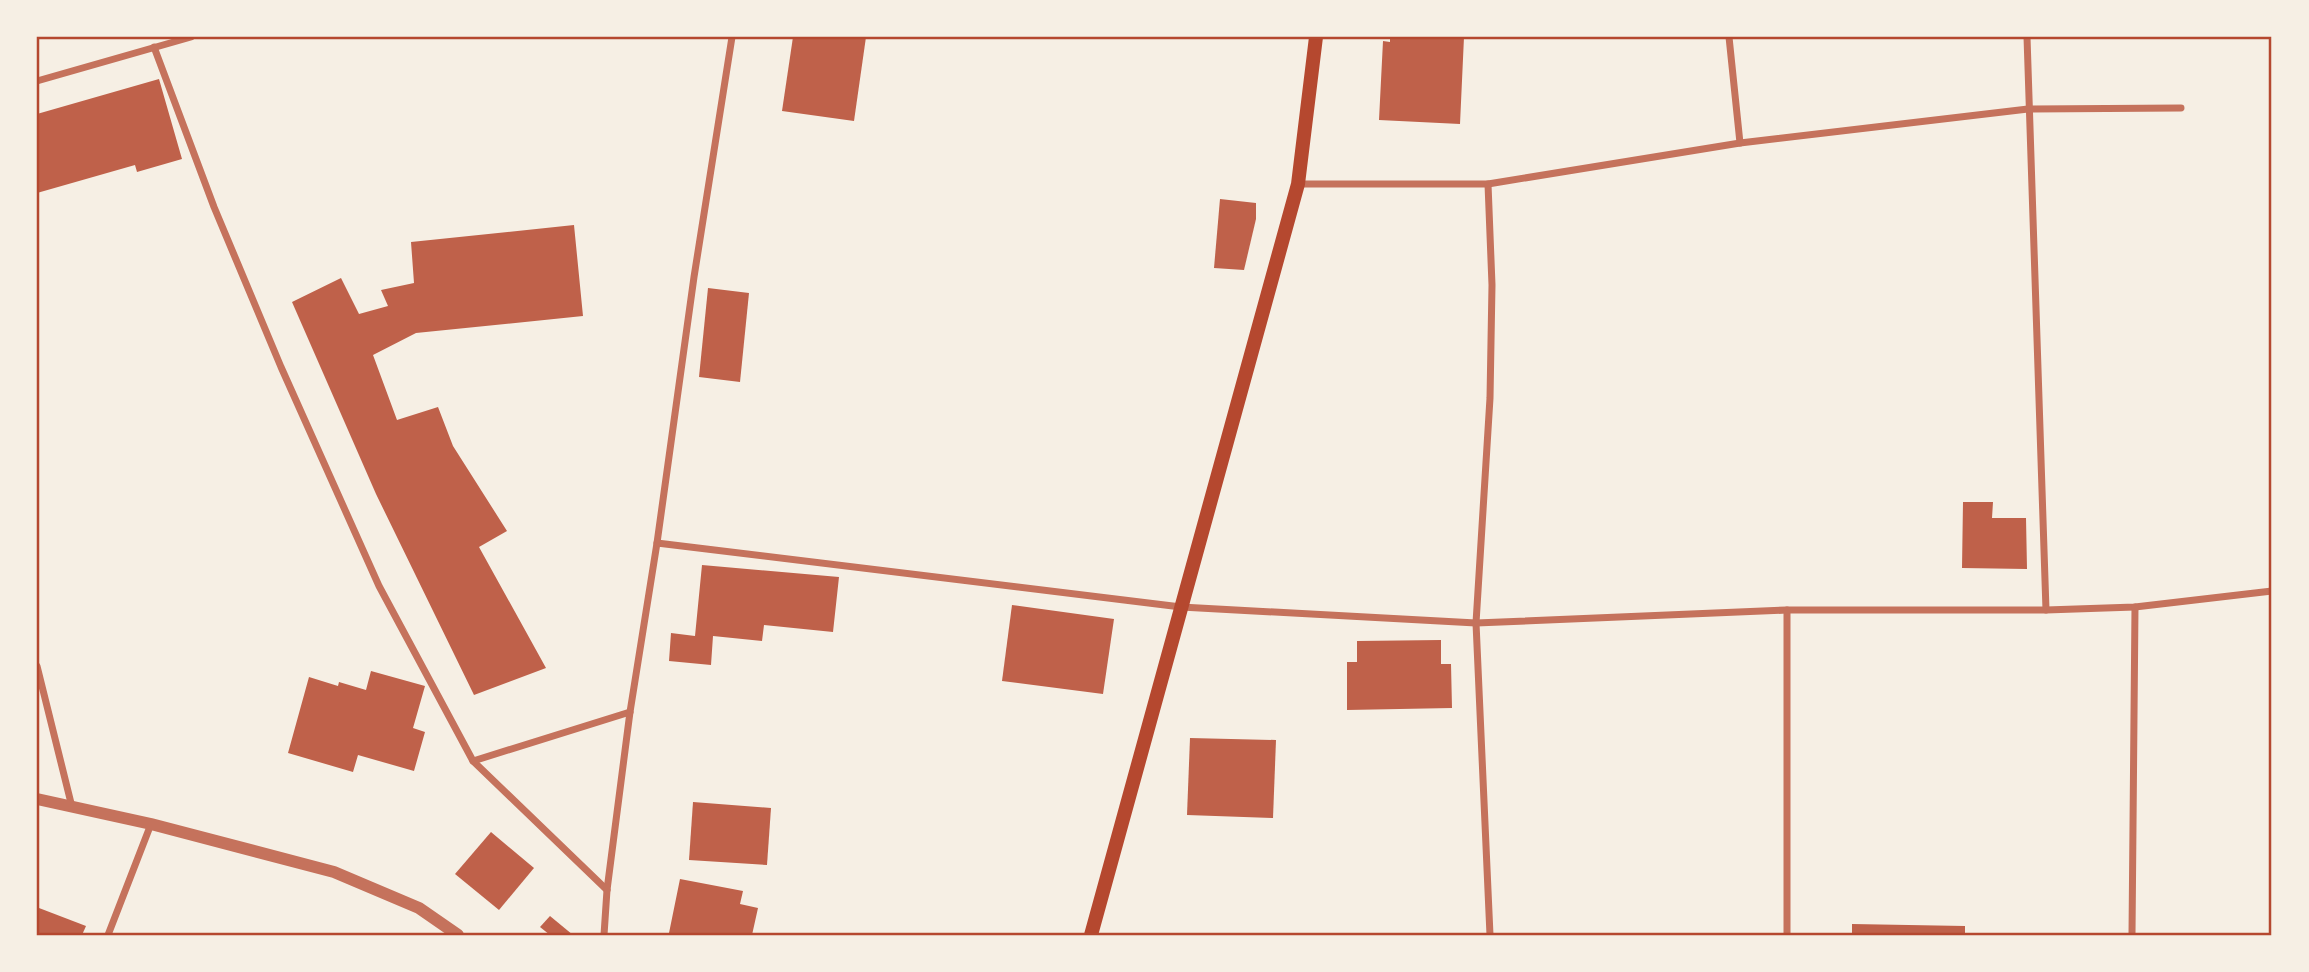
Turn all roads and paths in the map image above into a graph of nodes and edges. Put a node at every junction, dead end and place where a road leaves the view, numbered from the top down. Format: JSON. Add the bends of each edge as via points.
{"nodes":[{"id":1,"x":191,"y":37,"type":"edge"},
{"id":2,"x":733,"y":37,"type":"edge"},
{"id":3,"x":1316,"y":37,"type":"edge"},
{"id":4,"x":1729,"y":37,"type":"edge"},
{"id":5,"x":2027,"y":37,"type":"edge"},
{"id":6,"x":154,"y":47,"type":"junction"},
{"id":7,"x":37,"y":81,"type":"edge"},
{"id":8,"x":2181,"y":107,"type":"dead end"},
{"id":9,"x":2028,"y":109,"type":"junction"},
{"id":10,"x":1740,"y":143,"type":"junction"},
{"id":11,"x":1298,"y":184,"type":"junction"},
{"id":12,"x":1488,"y":184,"type":"junction"},
{"id":13,"x":657,"y":543,"type":"junction"},
{"id":14,"x":2272,"y":591,"type":"edge"},
{"id":15,"x":1181,"y":607,"type":"junction"},
{"id":16,"x":2135,"y":607,"type":"junction"},
{"id":17,"x":1787,"y":610,"type":"junction"},
{"id":18,"x":2046,"y":610,"type":"junction"},
{"id":19,"x":1476,"y":623,"type":"junction"},
{"id":20,"x":37,"y":667,"type":"edge"},
{"id":21,"x":630,"y":712,"type":"junction"},
{"id":22,"x":473,"y":761,"type":"junction"},
{"id":23,"x":37,"y":799,"type":"edge"},
{"id":24,"x":72,"y":808,"type":"junction"},
{"id":25,"x":151,"y":824,"type":"junction"},
{"id":26,"x":607,"y":890,"type":"junction"},
{"id":27,"x":108,"y":935,"type":"edge"},
{"id":28,"x":458,"y":935,"type":"edge"},
{"id":29,"x":604,"y":935,"type":"edge"},
{"id":30,"x":1091,"y":935,"type":"edge"},
{"id":31,"x":1490,"y":935,"type":"edge"},
{"id":32,"x":1787,"y":935,"type":"edge"},
{"id":33,"x":2132,"y":935,"type":"edge"}],
"edges":[{"from":1,"to":6,"type":"street"},
{"from":2,"to":13,"type":"street"},
{"from":3,"to":11,"type":"main road"},
{"from":4,"to":10,"type":"street"},
{"from":5,"to":9,"type":"street"},
{"from":6,"to":7,"type":"street"},
{"from":6,"to":22,"type":"street","via":[[286,379],[379,586]]},
{"from":8,"to":9,"type":"street"},
{"from":9,"to":10,"type":"street"},
{"from":9,"to":18,"type":"street"},
{"from":10,"to":12,"type":"street"},
{"from":11,"to":12,"type":"street"},
{"from":11,"to":15,"type":"main road"},
{"from":12,"to":19,"type":"street","via":[[1490,398]]},
{"from":13,"to":15,"type":"street"},
{"from":13,"to":21,"type":"street"},
{"from":14,"to":16,"type":"street"},
{"from":15,"to":19,"type":"street"},
{"from":15,"to":30,"type":"main road"},
{"from":16,"to":18,"type":"street"},
{"from":16,"to":33,"type":"street"},
{"from":17,"to":18,"type":"street"},
{"from":17,"to":19,"type":"street"},
{"from":17,"to":32,"type":"street"},
{"from":19,"to":31,"type":"street"},
{"from":20,"to":24,"type":"street"},
{"from":21,"to":22,"type":"street"},
{"from":21,"to":26,"type":"street"},
{"from":22,"to":26,"type":"street"},
{"from":23,"to":24,"type":"street"},
{"from":24,"to":25,"type":"street"},
{"from":25,"to":27,"type":"street"},
{"from":25,"to":28,"type":"street","via":[[334,872],[419,908]]},
{"from":26,"to":29,"type":"street"}]}
